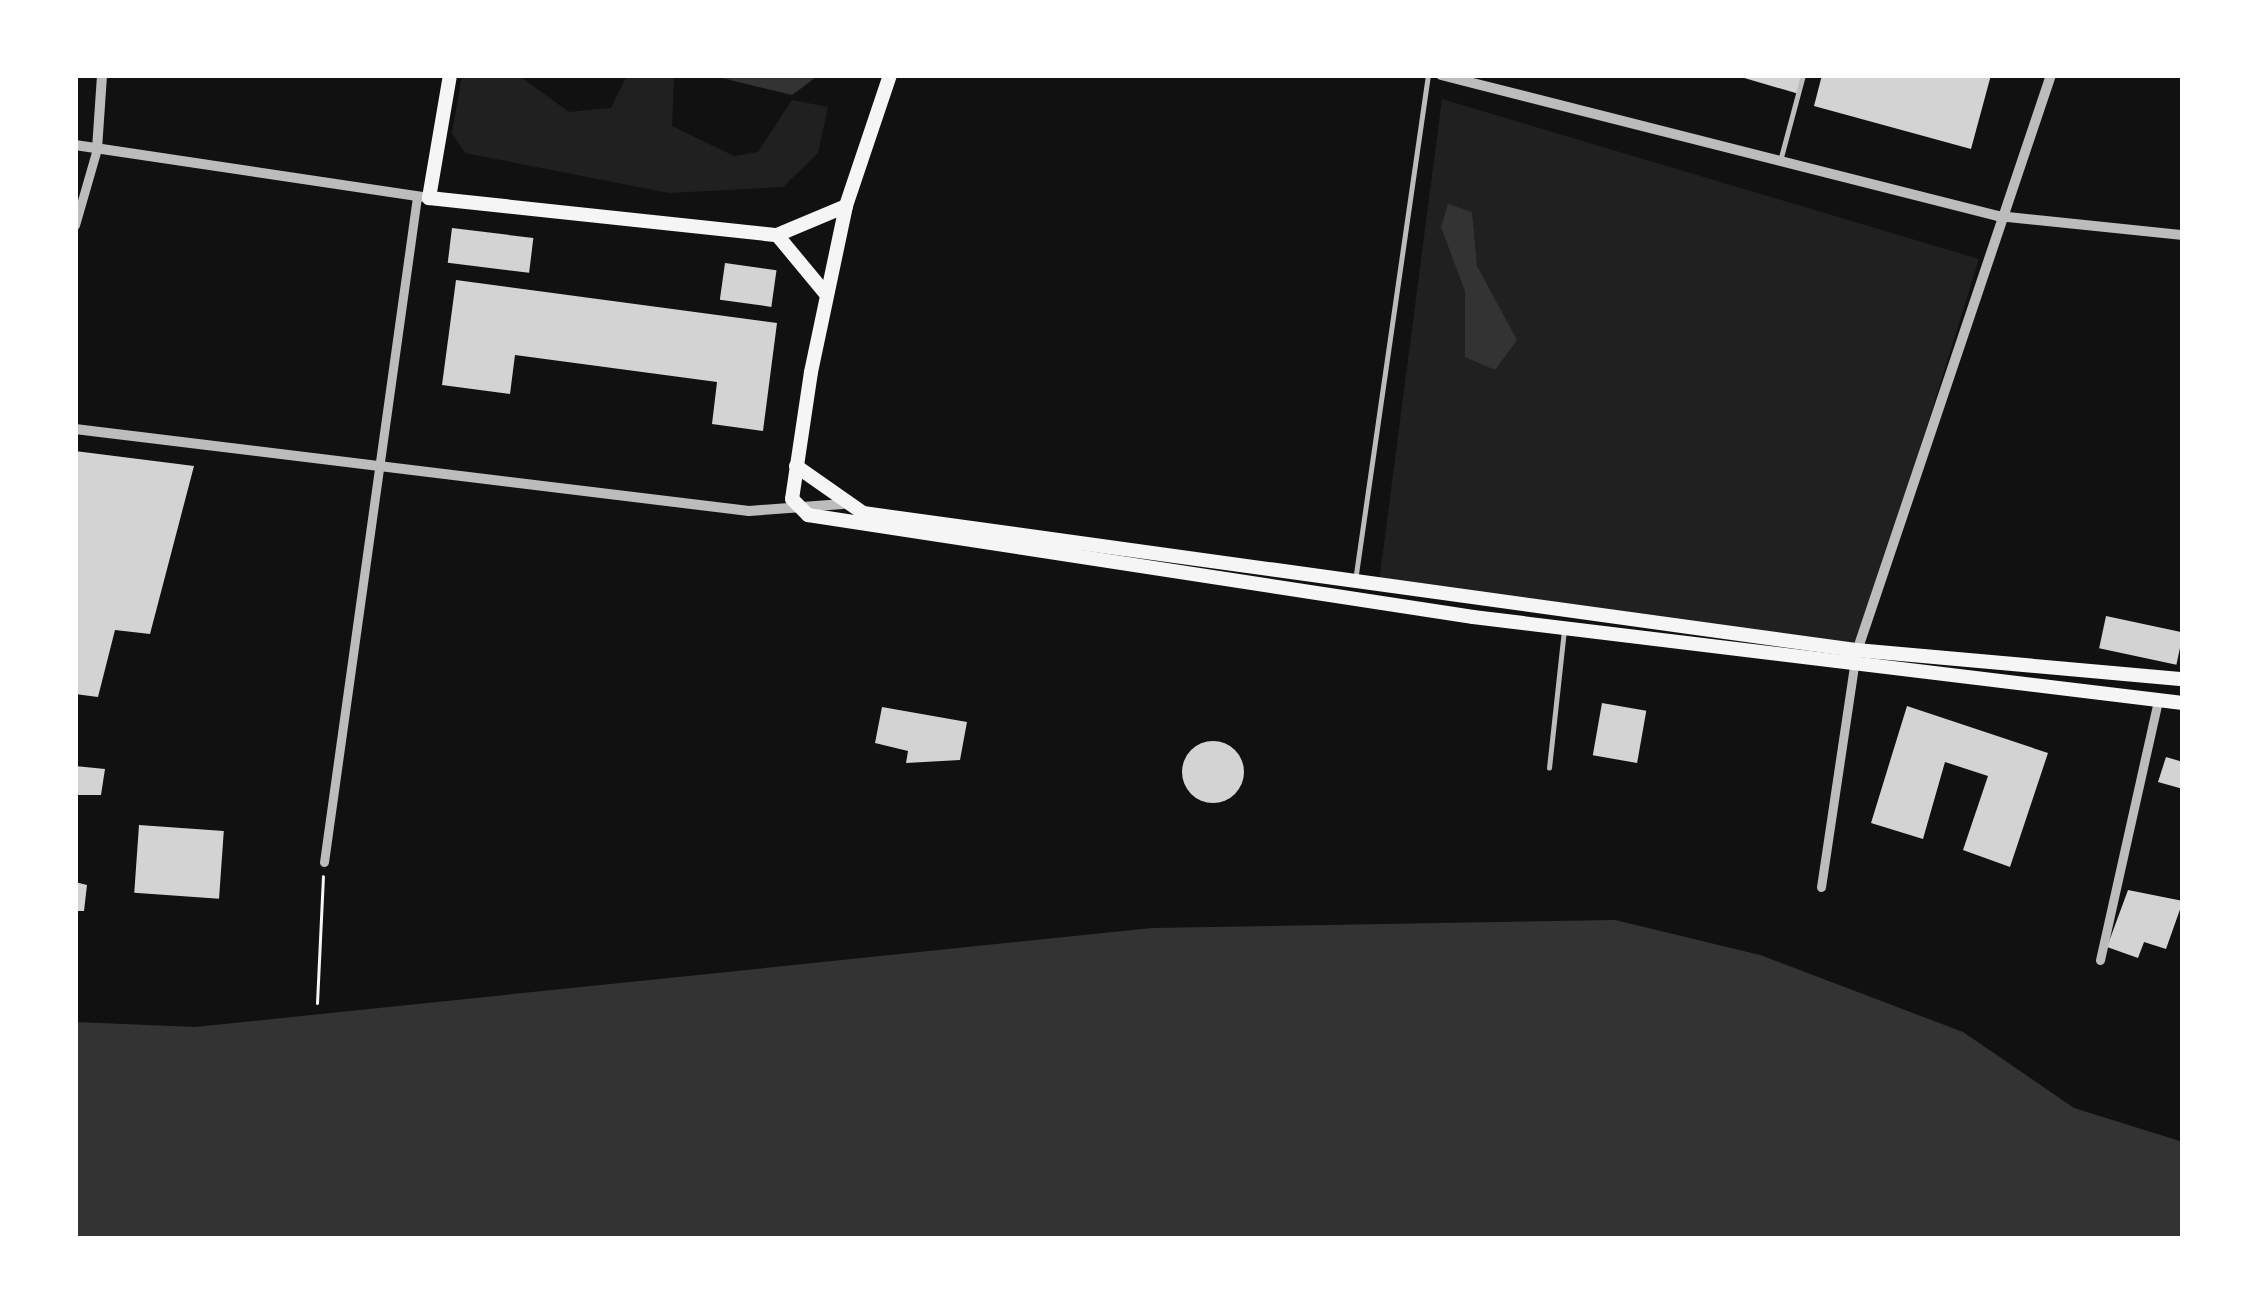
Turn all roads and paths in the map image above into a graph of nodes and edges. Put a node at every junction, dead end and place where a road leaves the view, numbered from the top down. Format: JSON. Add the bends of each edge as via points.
{"nodes":[{"id":1,"x":102,"y":75,"type":"edge"},
{"id":2,"x":450,"y":75,"type":"edge"},
{"id":3,"x":890,"y":75,"type":"edge"},
{"id":4,"x":1428,"y":75,"type":"edge"},
{"id":5,"x":1441,"y":75,"type":"edge"},
{"id":6,"x":1803,"y":75,"type":"edge"},
{"id":7,"x":2051,"y":75,"type":"edge"},
{"id":8,"x":75,"y":146,"type":"edge"},
{"id":9,"x":97,"y":149,"type":"junction"},
{"id":10,"x":1780,"y":160,"type":"junction"},
{"id":11,"x":423,"y":198,"type":"junction"},
{"id":12,"x":846,"y":206,"type":"junction"},
{"id":13,"x":1998,"y":216,"type":"junction"},
{"id":14,"x":75,"y":225,"type":"edge"},
{"id":15,"x":778,"y":235,"type":"junction"},
{"id":16,"x":2183,"y":235,"type":"edge"},
{"id":17,"x":826,"y":294,"type":"junction"},
{"id":18,"x":75,"y":429,"type":"edge"},
{"id":19,"x":796,"y":466,"type":"junction"},
{"id":20,"x":381,"y":467,"type":"junction"},
{"id":21,"x":843,"y":504,"type":"junction"},
{"id":22,"x":808,"y":515,"type":"junction"},
{"id":23,"x":1356,"y":574,"type":"junction"},
{"id":24,"x":1564,"y":629,"type":"junction"},
{"id":25,"x":1856,"y":650,"type":"junction"},
{"id":26,"x":1854,"y":667,"type":"junction"},
{"id":27,"x":2183,"y":679,"type":"edge"},
{"id":28,"x":2158,"y":700,"type":"junction"},
{"id":29,"x":2183,"y":703,"type":"edge"},
{"id":30,"x":1549,"y":768,"type":"dead end"},
{"id":31,"x":324,"y":862,"type":"joint"},
{"id":32,"x":1821,"y":887,"type":"dead end"},
{"id":33,"x":2100,"y":960,"type":"dead end"},
{"id":34,"x":316,"y":1003,"type":"dead end"}],
"edges":[{"from":1,"to":9,"type":"street"},
{"from":2,"to":11,"type":"main road"},
{"from":3,"to":12,"type":"main road"},
{"from":4,"to":23,"type":"lane"},
{"from":5,"to":10,"type":"street"},
{"from":6,"to":10,"type":"lane"},
{"from":7,"to":13,"type":"street"},
{"from":8,"to":9,"type":"street"},
{"from":9,"to":11,"type":"street"},
{"from":9,"to":14,"type":"street"},
{"from":10,"to":13,"type":"street"},
{"from":11,"to":15,"type":"main road"},
{"from":11,"to":20,"type":"street"},
{"from":12,"to":15,"type":"main road"},
{"from":12,"to":17,"type":"main road"},
{"from":13,"to":16,"type":"street"},
{"from":13,"to":25,"type":"street"},
{"from":15,"to":17,"type":"main road"},
{"from":17,"to":19,"type":"main road"},
{"from":18,"to":20,"type":"street"},
{"from":19,"to":21,"type":"main road"},
{"from":19,"to":22,"type":"main road","via":[[792,499]]},
{"from":20,"to":22,"type":"street"},
{"from":20,"to":31,"type":"street"},
{"from":21,"to":22,"type":"street"},
{"from":21,"to":23,"type":"main road"},
{"from":22,"to":24,"type":"main road","via":[[926,542]]},
{"from":23,"to":25,"type":"main road"},
{"from":24,"to":26,"type":"main road"},
{"from":24,"to":30,"type":"lane"},
{"from":25,"to":26,"type":"street"},
{"from":25,"to":27,"type":"main road"},
{"from":26,"to":28,"type":"main road"},
{"from":26,"to":32,"type":"street"},
{"from":28,"to":29,"type":"main road"},
{"from":28,"to":33,"type":"street"},
{"from":31,"to":34,"type":"path"}]}
